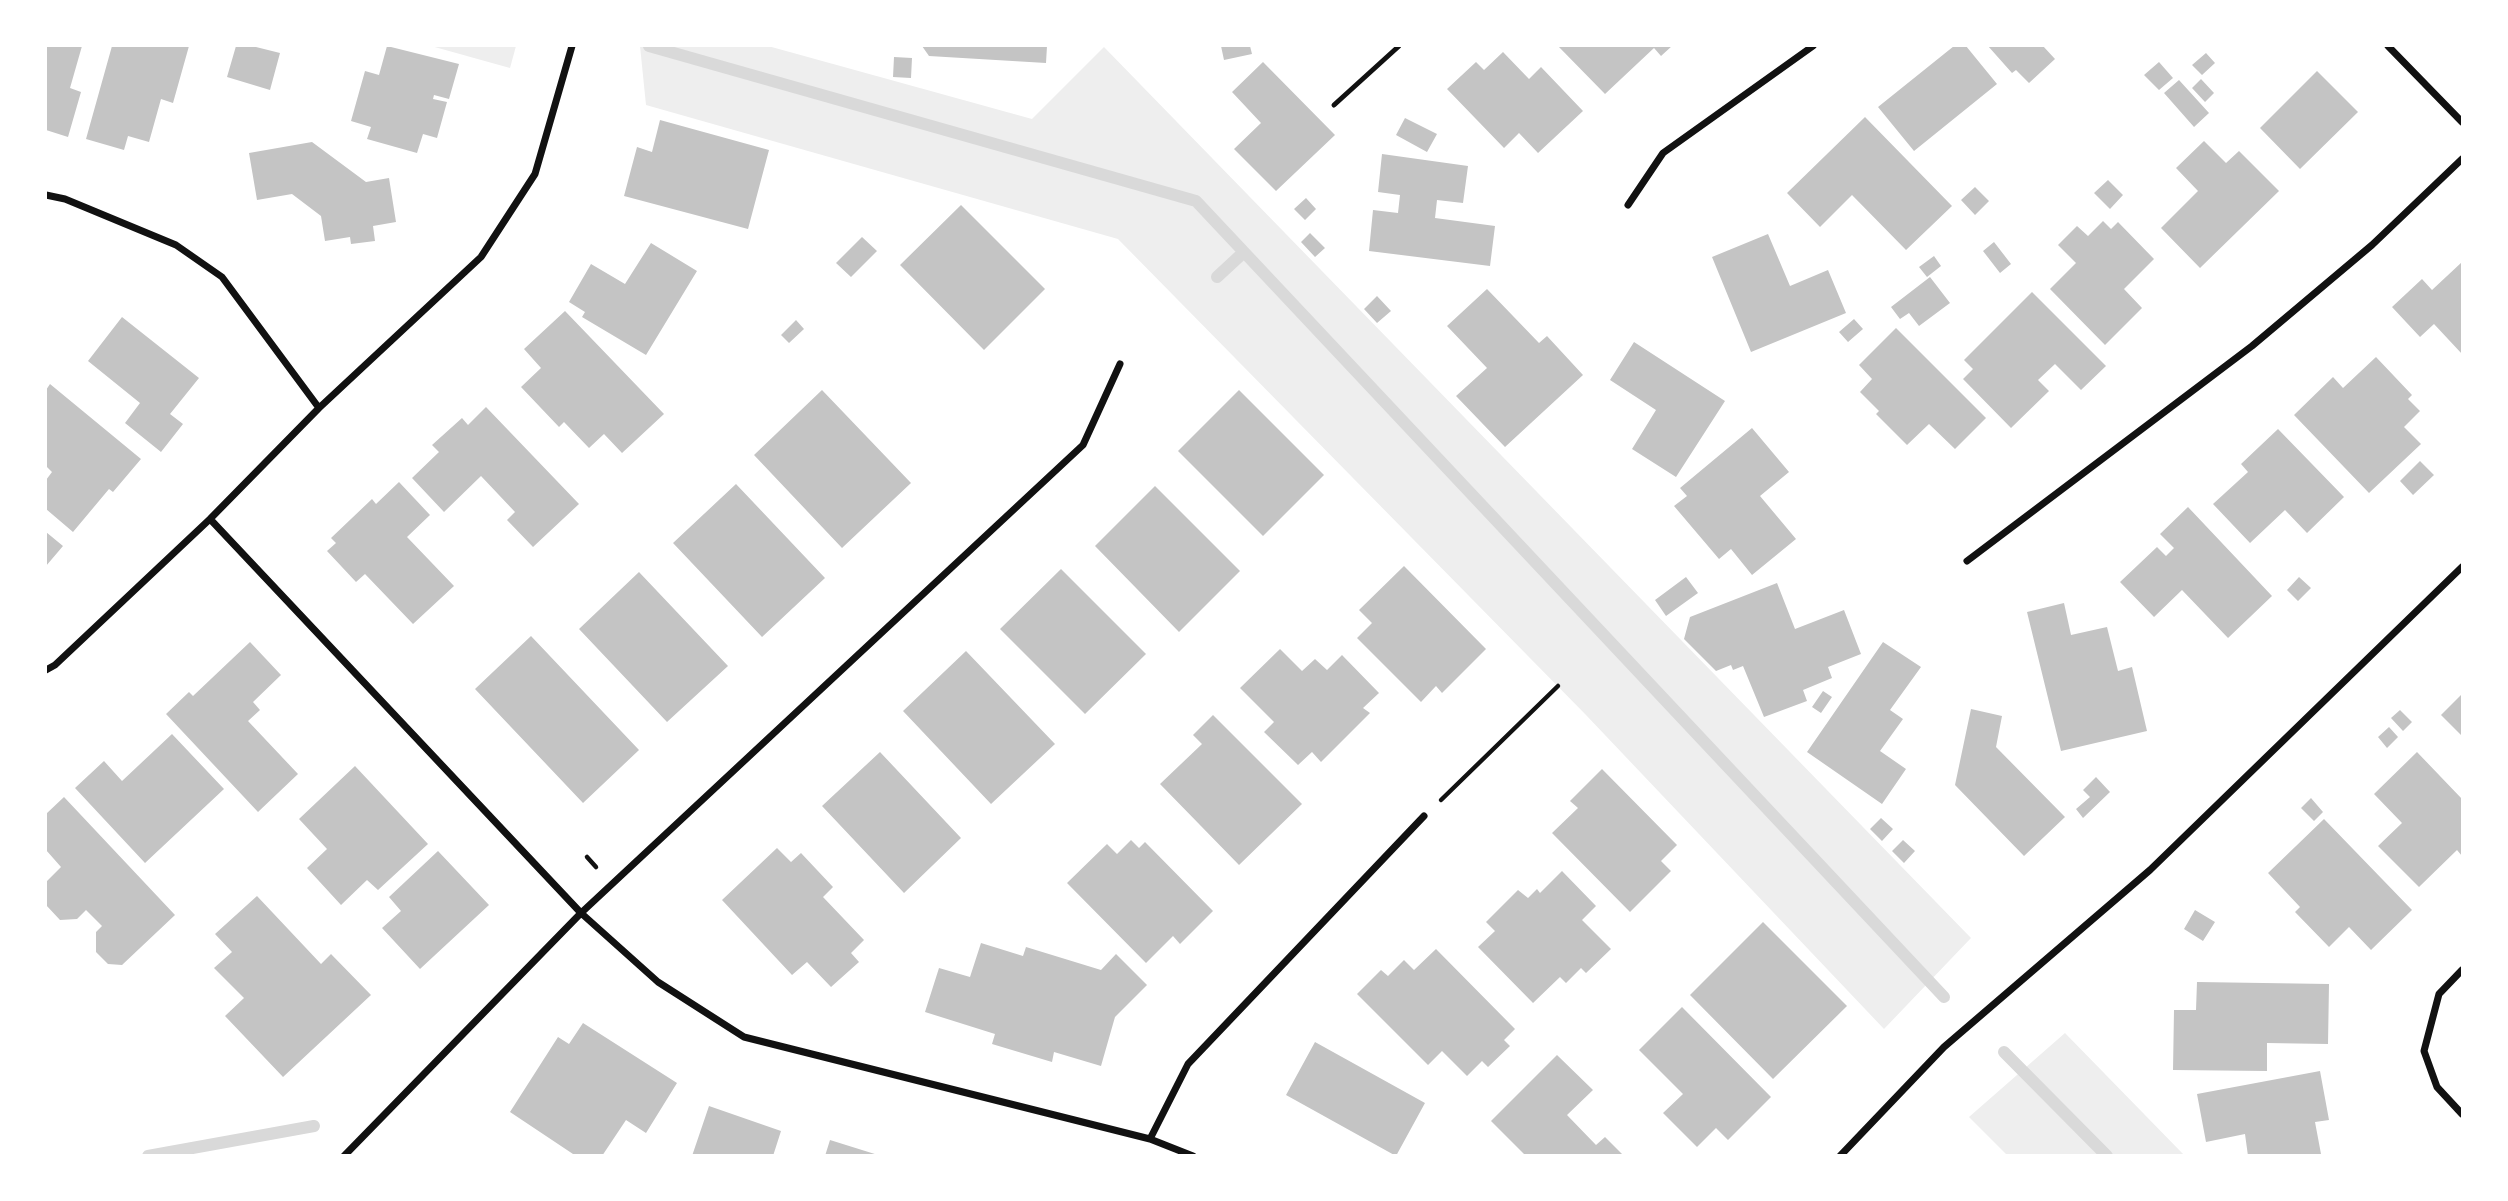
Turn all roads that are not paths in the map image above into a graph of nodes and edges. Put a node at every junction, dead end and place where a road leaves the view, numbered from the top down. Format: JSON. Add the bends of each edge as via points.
{"nodes":[{"id":1,"x":572,"y":46,"type":"edge"},
{"id":2,"x":1399,"y":46,"type":"edge"},
{"id":3,"x":1813,"y":46,"type":"edge"},
{"id":4,"x":2388,"y":46,"type":"edge"},
{"id":5,"x":1334,"y":105,"type":"dead end"},
{"id":6,"x":2462,"y":122,"type":"edge"},
{"id":7,"x":2462,"y":159,"type":"edge"},
{"id":8,"x":46,"y":195,"type":"edge"},
{"id":9,"x":1628,"y":205,"type":"dead end"},
{"id":10,"x":1120,"y":364,"type":"dead end"},
{"id":11,"x":320,"y":408,"type":"junction"},
{"id":12,"x":210,"y":519,"type":"junction"},
{"id":13,"x":1967,"y":561,"type":"dead end"},
{"id":14,"x":2462,"y":566,"type":"edge"},
{"id":15,"x":46,"y":670,"type":"edge"},
{"id":16,"x":1424,"y":816,"type":"dead end"},
{"id":17,"x":580,"y":913,"type":"junction"},
{"id":18,"x":2462,"y":970,"type":"edge"},
{"id":19,"x":2462,"y":1114,"type":"edge"},
{"id":20,"x":1150,"y":1139,"type":"junction"},
{"id":21,"x":344,"y":1156,"type":"edge"},
{"id":22,"x":1193,"y":1156,"type":"edge"},
{"id":23,"x":1840,"y":1156,"type":"edge"}],
"edges":[{"from":1,"to":11,"type":"street","via":[[536,174],[481,257]]},
{"from":2,"to":5,"type":"lane"},
{"from":3,"to":9,"type":"street","via":[[1663,153]]},
{"from":4,"to":6,"type":"street"},
{"from":7,"to":13,"type":"street","via":[[2372,245],[2252,346]]},
{"from":8,"to":11,"type":"street","via":[[176,245],[222,277]]},
{"from":10,"to":17,"type":"street","via":[[1083,445]]},
{"from":11,"to":12,"type":"street"},
{"from":12,"to":15,"type":"street"},
{"from":12,"to":17,"type":"street"},
{"from":14,"to":23,"type":"street","via":[[2150,870],[1944,1047]]},
{"from":16,"to":20,"type":"street","via":[[1188,1064]]},
{"from":17,"to":20,"type":"street","via":[[658,982],[744,1037]]},
{"from":17,"to":21,"type":"street"},
{"from":18,"to":19,"type":"street","via":[[2438,993],[2424,1051],[2437,1087]]},
{"from":20,"to":22,"type":"street"}]}
